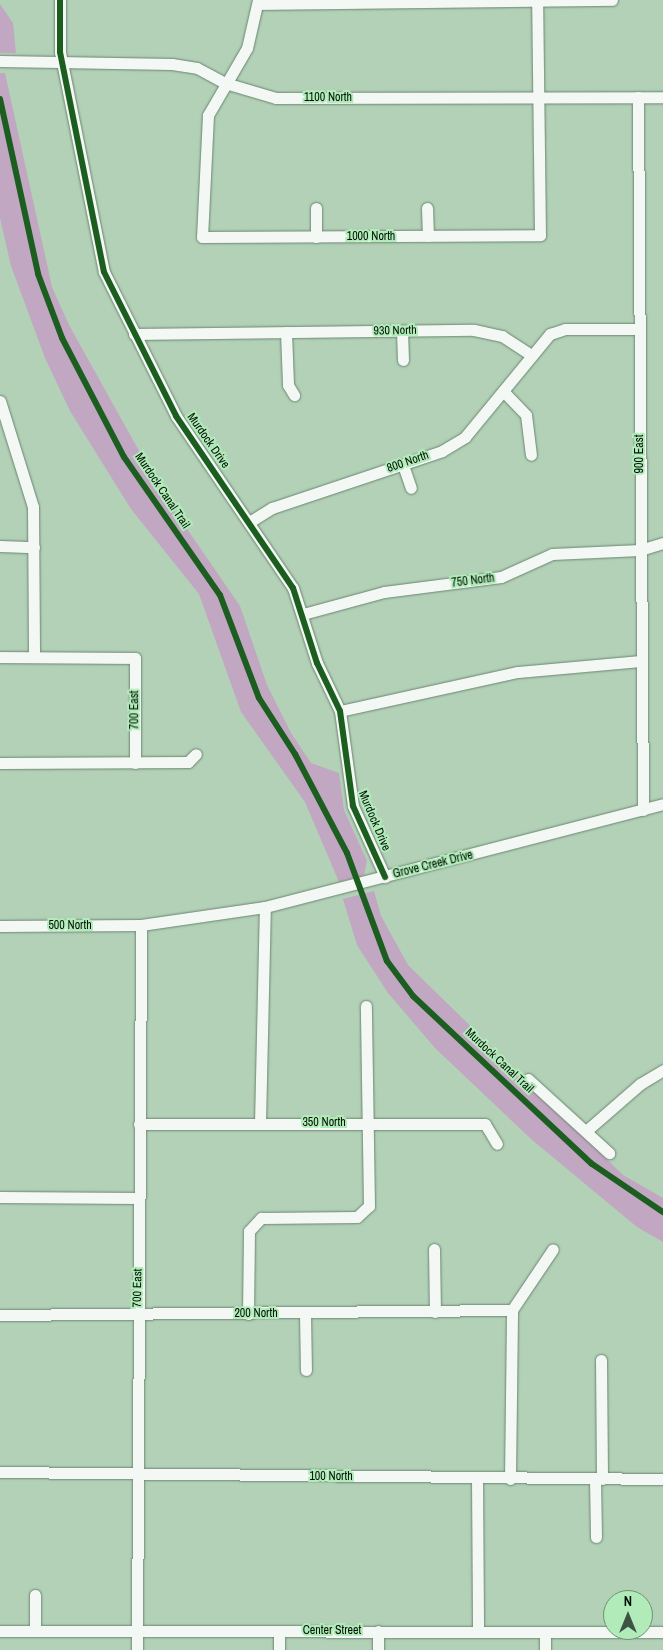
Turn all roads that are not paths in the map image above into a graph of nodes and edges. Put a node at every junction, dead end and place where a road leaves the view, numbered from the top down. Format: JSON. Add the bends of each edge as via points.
{"nodes":[{"id":1,"x":60,"y":0,"type":"edge"},
{"id":2,"x":612,"y":0,"type":"edge"},
{"id":3,"x":537,"y":1,"type":"edge"},
{"id":4,"x":259,"y":2,"type":"edge"},
{"id":5,"x":412,"y":2,"type":"edge"},
{"id":6,"x":0,"y":61,"type":"edge"},
{"id":7,"x":63,"y":63,"type":"junction"},
{"id":8,"x":225,"y":83,"type":"junction"},
{"id":9,"x":539,"y":97,"type":"junction"},
{"id":10,"x":638,"y":97,"type":"junction"},
{"id":11,"x":663,"y":97,"type":"edge"},
{"id":12,"x":316,"y":208,"type":"dead end"},
{"id":13,"x":427,"y":208,"type":"dead end"},
{"id":14,"x":428,"y":236,"type":"junction"},
{"id":15,"x":316,"y":237,"type":"junction"},
{"id":16,"x":640,"y":329,"type":"junction"},
{"id":17,"x":402,"y":331,"type":"junction"},
{"id":18,"x":286,"y":332,"type":"junction"},
{"id":19,"x":134,"y":334,"type":"junction"},
{"id":20,"x":531,"y":355,"type":"junction"},
{"id":21,"x":403,"y":360,"type":"dead end"},
{"id":22,"x":503,"y":391,"type":"junction"},
{"id":23,"x":294,"y":395,"type":"dead end"},
{"id":24,"x":0,"y":401,"type":"edge"},
{"id":25,"x":531,"y":455,"type":"dead end"},
{"id":26,"x":403,"y":464,"type":"junction"},
{"id":27,"x":411,"y":488,"type":"dead end"},
{"id":28,"x":251,"y":521,"type":"junction"},
{"id":29,"x":663,"y":543,"type":"edge"},
{"id":30,"x":0,"y":546,"type":"edge"},
{"id":31,"x":34,"y":547,"type":"junction"},
{"id":32,"x":640,"y":550,"type":"junction"},
{"id":33,"x":303,"y":614,"type":"junction"},
{"id":34,"x":0,"y":657,"type":"edge"},
{"id":35,"x":34,"y":657,"type":"junction"},
{"id":36,"x":641,"y":661,"type":"junction"},
{"id":37,"x":340,"y":711,"type":"junction"},
{"id":38,"x":196,"y":754,"type":"dead end"},
{"id":39,"x":0,"y":763,"type":"edge"},
{"id":40,"x":135,"y":763,"type":"junction"},
{"id":41,"x":663,"y":804,"type":"edge"},
{"id":42,"x":643,"y":810,"type":"junction"},
{"id":43,"x":386,"y":877,"type":"junction"},
{"id":44,"x":265,"y":907,"type":"junction"},
{"id":45,"x":141,"y":925,"type":"junction"},
{"id":46,"x":0,"y":926,"type":"edge"},
{"id":47,"x":366,"y":1006,"type":"dead end"},
{"id":48,"x":663,"y":1070,"type":"edge"},
{"id":49,"x":528,"y":1079,"type":"dead end"},
{"id":50,"x":260,"y":1123,"type":"junction"},
{"id":51,"x":369,"y":1123,"type":"junction"},
{"id":52,"x":139,"y":1124,"type":"junction"},
{"id":53,"x":586,"y":1130,"type":"junction"},
{"id":54,"x":496,"y":1144,"type":"dead end"},
{"id":55,"x":609,"y":1153,"type":"dead end"},
{"id":56,"x":0,"y":1197,"type":"edge"},
{"id":57,"x":139,"y":1198,"type":"junction"},
{"id":58,"x":434,"y":1249,"type":"dead end"},
{"id":59,"x":553,"y":1249,"type":"dead end"},
{"id":60,"x":512,"y":1310,"type":"junction"},
{"id":61,"x":435,"y":1312,"type":"junction"},
{"id":62,"x":138,"y":1314,"type":"junction"},
{"id":63,"x":248,"y":1314,"type":"junction"},
{"id":64,"x":305,"y":1314,"type":"junction"},
{"id":65,"x":0,"y":1315,"type":"edge"},
{"id":66,"x":601,"y":1360,"type":"dead end"},
{"id":67,"x":306,"y":1370,"type":"dead end"},
{"id":68,"x":0,"y":1472,"type":"edge"},
{"id":69,"x":136,"y":1476,"type":"junction"},
{"id":70,"x":477,"y":1478,"type":"junction"},
{"id":71,"x":510,"y":1479,"type":"junction"},
{"id":72,"x":599,"y":1479,"type":"junction"},
{"id":73,"x":663,"y":1479,"type":"edge"},
{"id":74,"x":596,"y":1537,"type":"dead end"},
{"id":75,"x":35,"y":1595,"type":"dead end"},
{"id":76,"x":0,"y":1631,"type":"edge"},
{"id":77,"x":35,"y":1631,"type":"junction"},
{"id":78,"x":137,"y":1631,"type":"junction"},
{"id":79,"x":279,"y":1631,"type":"junction"},
{"id":80,"x":378,"y":1631,"type":"junction"},
{"id":81,"x":478,"y":1631,"type":"junction"},
{"id":82,"x":545,"y":1632,"type":"junction"},
{"id":83,"x":663,"y":1632,"type":"edge"},
{"id":84,"x":137,"y":1650,"type":"edge"},
{"id":85,"x":279,"y":1650,"type":"edge"},
{"id":86,"x":378,"y":1650,"type":"edge"},
{"id":87,"x":545,"y":1650,"type":"edge"}],
"edges":[{"from":1,"to":7,"type":"street","name":"Murdock Drive"},
{"from":2,"to":3,"type":"street"},
{"from":3,"to":5,"type":"street"},
{"from":3,"to":9,"type":"street"},
{"from":4,"to":5,"type":"street"},
{"from":4,"to":8,"type":"street","via":[[247,48]]},
{"from":6,"to":7,"type":"street","name":"1100 North"},
{"from":7,"to":8,"type":"street","name":"1100 North","via":[[172,64],[197,68]]},
{"from":7,"to":19,"type":"street","name":"Murdock Drive","via":[[104,272]]},
{"from":8,"to":9,"type":"street","name":"1100 North","via":[[276,98]]},
{"from":8,"to":15,"type":"street","name":"1000 North","via":[[208,114],[204,134],[202,237]]},
{"from":9,"to":10,"type":"street","name":"1100 North"},
{"from":9,"to":14,"type":"street","name":"1000 North","via":[[540,235]]},
{"from":10,"to":11,"type":"street","name":"1100 North"},
{"from":10,"to":16,"type":"street","name":"900 East"},
{"from":12,"to":15,"type":"street"},
{"from":13,"to":14,"type":"street"},
{"from":14,"to":15,"type":"street","name":"1000 North"},
{"from":16,"to":20,"type":"street","via":[[565,328],[550,334]]},
{"from":16,"to":32,"type":"street","name":"900 East"},
{"from":17,"to":18,"type":"street","name":"930 North"},
{"from":17,"to":20,"type":"street","name":"930 North","via":[[486,332]]},
{"from":17,"to":21,"type":"street"},
{"from":18,"to":19,"type":"street","name":"930 North"},
{"from":18,"to":23,"type":"street","via":[[288,385]]},
{"from":19,"to":28,"type":"street","name":"Murdock Drive","via":[[176,416]]},
{"from":20,"to":22,"type":"street","name":"800 North"},
{"from":22,"to":25,"type":"street","via":[[526,415]]},
{"from":22,"to":26,"type":"street","name":"800 North","via":[[465,437]]},
{"from":24,"to":31,"type":"street","via":[[33,507]]},
{"from":26,"to":27,"type":"street"},
{"from":26,"to":28,"type":"street","name":"800 North","via":[[272,508]]},
{"from":28,"to":33,"type":"street","name":"Murdock Drive","via":[[284,570]]},
{"from":29,"to":32,"type":"street","name":"750 North"},
{"from":30,"to":31,"type":"street"},
{"from":31,"to":35,"type":"street"},
{"from":32,"to":33,"type":"street","name":"750 North","via":[[552,554],[501,577],[384,592]]},
{"from":32,"to":36,"type":"street","name":"900 East"},
{"from":33,"to":37,"type":"street","name":"Murdock Drive","via":[[316,663]]},
{"from":34,"to":35,"type":"street"},
{"from":35,"to":40,"type":"street","name":"700 East","via":[[135,658]]},
{"from":36,"to":37,"type":"street","via":[[518,672]]},
{"from":36,"to":42,"type":"street","name":"900 East"},
{"from":37,"to":43,"type":"street","name":"Murdock Drive","via":[[352,806]]},
{"from":38,"to":40,"type":"street","via":[[188,762]]},
{"from":39,"to":40,"type":"street"},
{"from":41,"to":42,"type":"street","name":"Grove Creek Drive"},
{"from":42,"to":43,"type":"street","name":"Grove Creek Drive"},
{"from":43,"to":44,"type":"street","name":"Grove Creek Drive"},
{"from":44,"to":45,"type":"street","name":"Grove Creek Drive"},
{"from":44,"to":50,"type":"street"},
{"from":45,"to":46,"type":"street","name":"500 North"},
{"from":45,"to":52,"type":"street","name":"700 East"},
{"from":47,"to":51,"type":"street"},
{"from":48,"to":53,"type":"street","via":[[640,1084]]},
{"from":49,"to":53,"type":"street"},
{"from":50,"to":51,"type":"street","name":"350 North"},
{"from":50,"to":52,"type":"street","name":"350 North"},
{"from":51,"to":54,"type":"street","name":"350 North","via":[[485,1124]]},
{"from":51,"to":63,"type":"street","via":[[369,1206],[357,1217],[261,1218],[249,1231]]},
{"from":52,"to":57,"type":"street","name":"700 East"},
{"from":53,"to":55,"type":"street"},
{"from":56,"to":57,"type":"street"},
{"from":57,"to":62,"type":"street","name":"700 East"},
{"from":58,"to":61,"type":"street"},
{"from":59,"to":60,"type":"street"},
{"from":60,"to":61,"type":"street","name":"200 North"},
{"from":60,"to":71,"type":"street"},
{"from":61,"to":64,"type":"street","name":"200 North"},
{"from":62,"to":63,"type":"street","name":"200 North"},
{"from":62,"to":65,"type":"street","name":"200 North"},
{"from":62,"to":69,"type":"street","name":"700 East"},
{"from":63,"to":64,"type":"street","name":"200 North"},
{"from":64,"to":67,"type":"street"},
{"from":66,"to":72,"type":"street"},
{"from":68,"to":69,"type":"street","name":"100 North"},
{"from":69,"to":70,"type":"street","name":"100 North"},
{"from":69,"to":78,"type":"street","name":"700 East"},
{"from":70,"to":71,"type":"street","name":"100 North"},
{"from":70,"to":81,"type":"street"},
{"from":71,"to":72,"type":"street","name":"100 North"},
{"from":72,"to":73,"type":"street","name":"100 North"},
{"from":72,"to":74,"type":"street"},
{"from":75,"to":77,"type":"street"},
{"from":76,"to":77,"type":"street","name":"Center Street"},
{"from":77,"to":78,"type":"street","name":"Center Street"},
{"from":78,"to":79,"type":"street","name":"Center Street"},
{"from":78,"to":84,"type":"street","name":"700 East"},
{"from":79,"to":80,"type":"street","name":"Center Street"},
{"from":79,"to":85,"type":"street"},
{"from":80,"to":81,"type":"street","name":"Center Street"},
{"from":80,"to":86,"type":"street"},
{"from":81,"to":82,"type":"street","name":"Center Street"},
{"from":82,"to":83,"type":"street","name":"Center Street"},
{"from":82,"to":87,"type":"street"}]}
